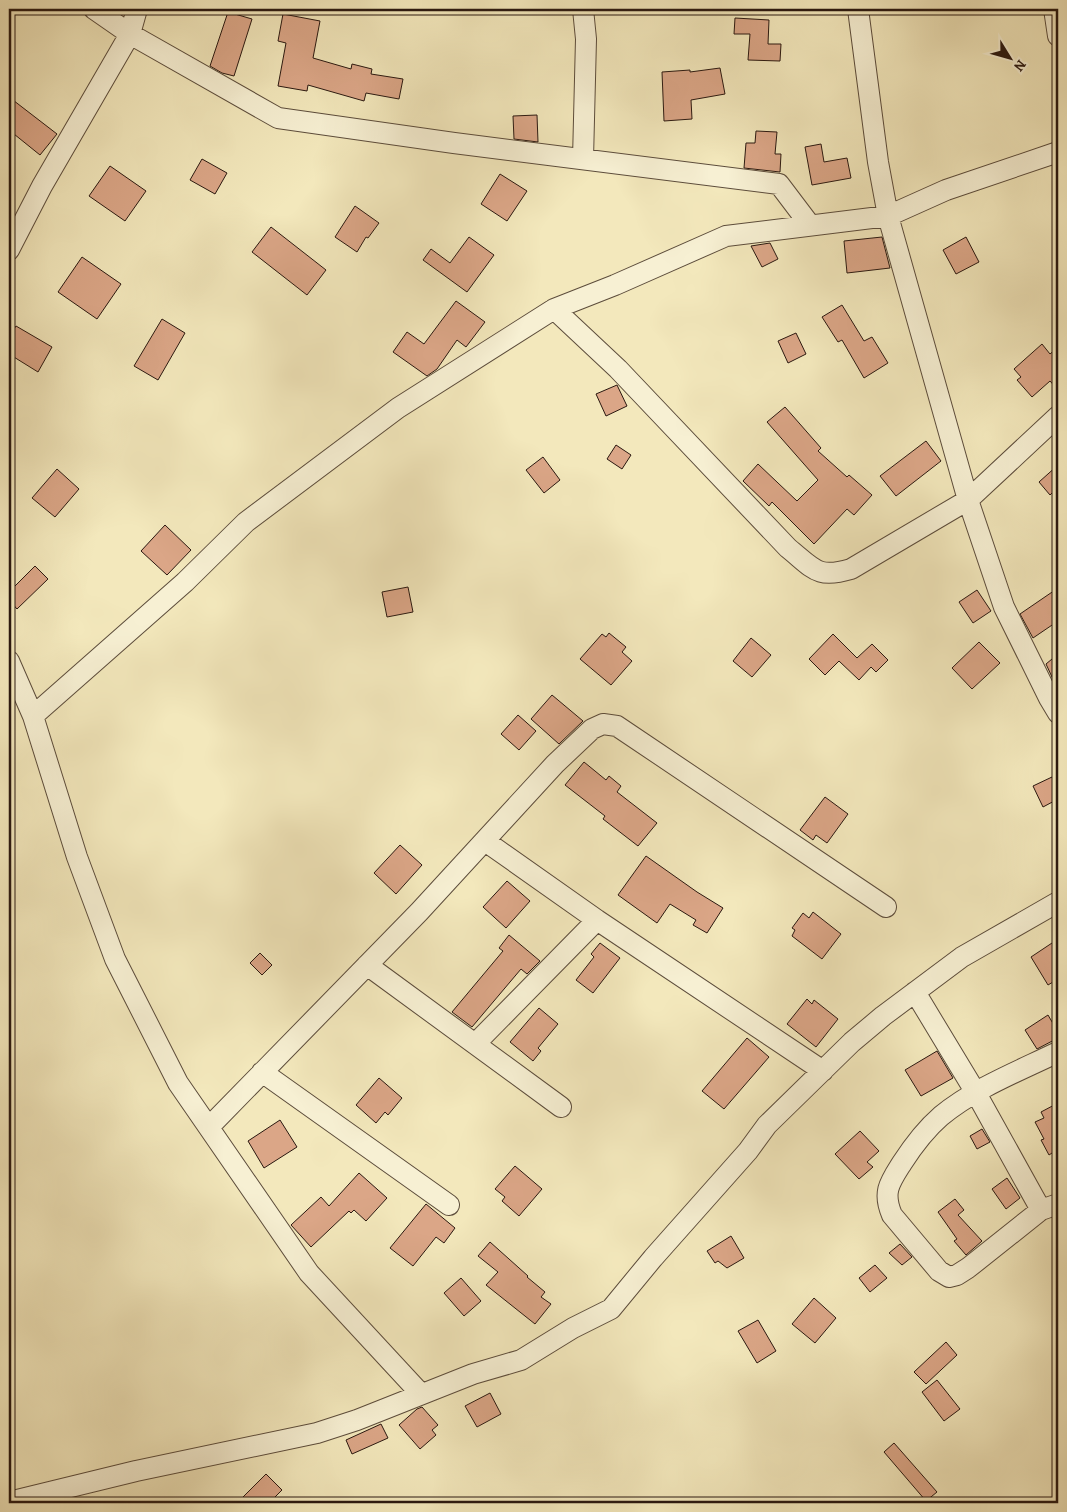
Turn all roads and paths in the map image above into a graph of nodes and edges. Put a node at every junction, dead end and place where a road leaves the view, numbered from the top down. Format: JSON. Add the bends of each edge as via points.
{"nodes":[{"id":1,"x":94,"y":9,"type":"edge"},
{"id":2,"x":137,"y":9,"type":"edge"},
{"id":3,"x":583,"y":9,"type":"edge"},
{"id":4,"x":858,"y":9,"type":"edge"},
{"id":5,"x":1054,"y":9,"type":"edge"},
{"id":6,"x":130,"y":34,"type":"junction"},
{"id":7,"x":1058,"y":36,"type":"edge"},
{"id":8,"x":1058,"y":152,"type":"edge"},
{"id":9,"x":582,"y":159,"type":"junction"},
{"id":10,"x":888,"y":216,"type":"junction"},
{"id":11,"x":810,"y":225,"type":"junction"},
{"id":12,"x":9,"y":250,"type":"edge"},
{"id":13,"x":554,"y":309,"type":"junction"},
{"id":14,"x":1058,"y":416,"type":"edge"},
{"id":15,"x":968,"y":500,"type":"junction"},
{"id":16,"x":9,"y":661,"type":"edge"},
{"id":17,"x":1058,"y":713,"type":"edge"},
{"id":18,"x":33,"y":716,"type":"junction"},
{"id":19,"x":485,"y":841,"type":"junction"},
{"id":20,"x":1058,"y":902,"type":"edge"},
{"id":21,"x":886,"y":908,"type":"dead end"},
{"id":22,"x":596,"y":920,"type":"junction"},
{"id":23,"x":367,"y":965,"type":"junction"},
{"id":24,"x":915,"y":992,"type":"junction"},
{"id":25,"x":475,"y":1044,"type":"junction"},
{"id":26,"x":1058,"y":1052,"type":"edge"},
{"id":27,"x":823,"y":1071,"type":"junction"},
{"id":28,"x":262,"y":1072,"type":"junction"},
{"id":29,"x":976,"y":1093,"type":"junction"},
{"id":30,"x":561,"y":1107,"type":"dead end"},
{"id":31,"x":208,"y":1127,"type":"junction"},
{"id":32,"x":449,"y":1205,"type":"dead end"},
{"id":33,"x":1049,"y":1207,"type":"edge"},
{"id":34,"x":421,"y":1394,"type":"junction"},
{"id":35,"x":9,"y":1502,"type":"edge"}],
"edges":[{"from":1,"to":6,"type":"street"},
{"from":2,"to":6,"type":"street"},
{"from":3,"to":9,"type":"street","via":[[586,39]]},
{"from":4,"to":10,"type":"street"},
{"from":5,"to":7,"type":"street"},
{"from":6,"to":9,"type":"street","via":[[278,118]]},
{"from":6,"to":12,"type":"street"},
{"from":8,"to":10,"type":"street","via":[[946,190]]},
{"from":9,"to":11,"type":"street","via":[[779,184]]},
{"from":10,"to":11,"type":"street"},
{"from":10,"to":15,"type":"street"},
{"from":11,"to":13,"type":"street","via":[[726,236]]},
{"from":13,"to":15,"type":"street","via":[[618,369],[788,548],[814,569],[833,574],[851,569]]},
{"from":13,"to":18,"type":"street","via":[[398,408],[246,522],[185,582]]},
{"from":14,"to":15,"type":"street"},
{"from":15,"to":17,"type":"street","via":[[1004,607]]},
{"from":16,"to":18,"type":"street"},
{"from":18,"to":31,"type":"street","via":[[76,856],[115,959],[178,1083]]},
{"from":19,"to":21,"type":"street","via":[[592,728],[603,724],[617,726]]},
{"from":19,"to":22,"type":"street"},
{"from":19,"to":23,"type":"street"},
{"from":20,"to":24,"type":"street","via":[[962,958]]},
{"from":22,"to":25,"type":"street"},
{"from":22,"to":27,"type":"street"},
{"from":23,"to":25,"type":"street"},
{"from":23,"to":28,"type":"street"},
{"from":24,"to":27,"type":"street","via":[[852,1042]]},
{"from":24,"to":29,"type":"street"},
{"from":25,"to":30,"type":"street"},
{"from":26,"to":29,"type":"street"},
{"from":27,"to":34,"type":"street","via":[[767,1125],[611,1309],[521,1360]]},
{"from":28,"to":31,"type":"street"},
{"from":28,"to":32,"type":"street"},
{"from":29,"to":33,"type":"street"},
{"from":29,"to":33,"type":"street","via":[[942,1116],[916,1142],[887,1192],[887,1204],[892,1215],[939,1271],[949,1277],[968,1268]]},
{"from":31,"to":34,"type":"street","via":[[309,1273]]},
{"from":34,"to":35,"type":"street","via":[[317,1433]]}]}
